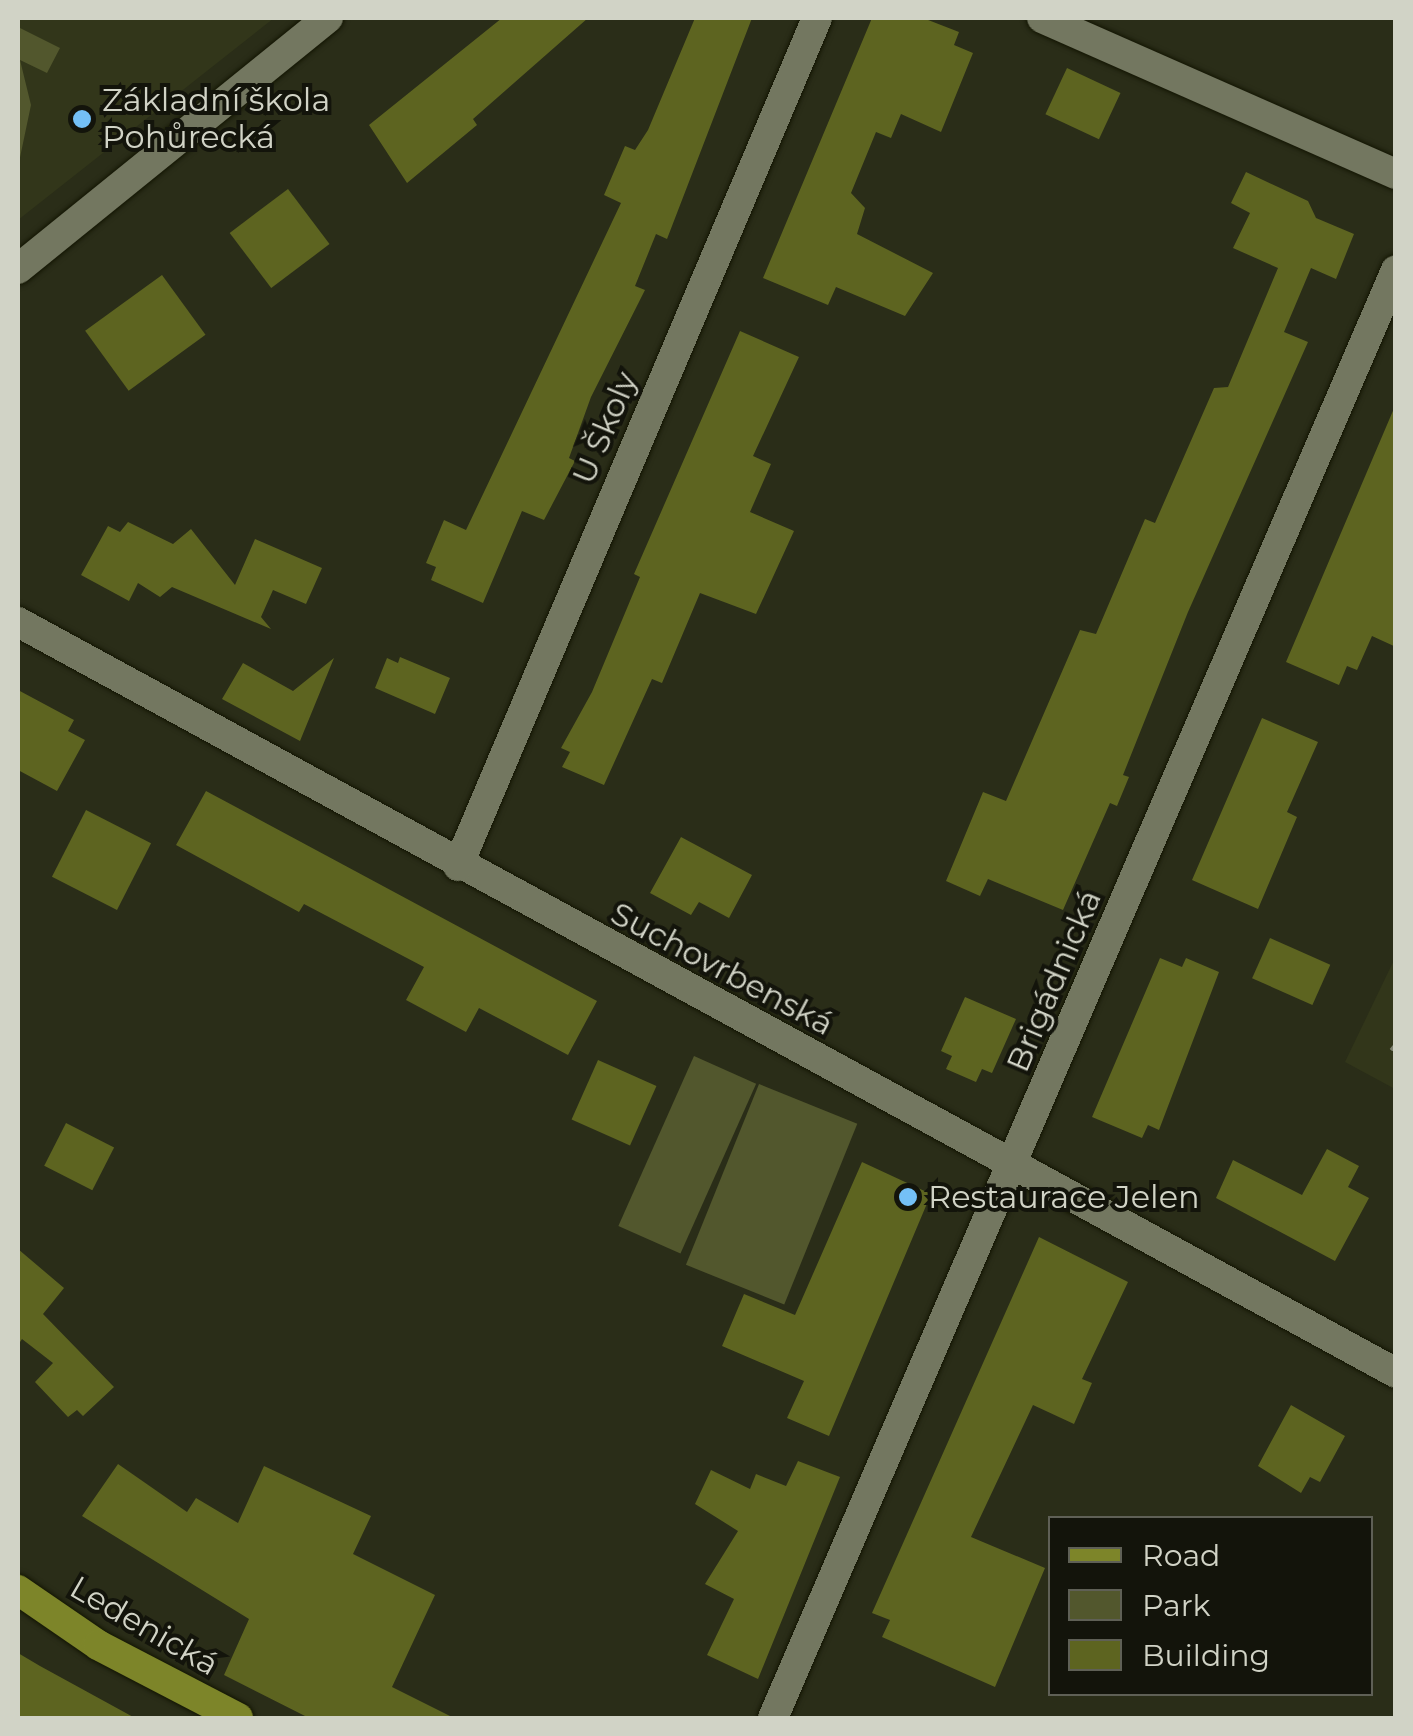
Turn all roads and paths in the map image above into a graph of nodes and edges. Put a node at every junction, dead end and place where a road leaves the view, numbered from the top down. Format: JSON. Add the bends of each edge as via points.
{"nodes":[{"id":1,"x":328,"y":18,"type":"edge"},
{"id":2,"x":817,"y":18,"type":"edge"},
{"id":3,"x":1042,"y":18,"type":"edge"},
{"id":4,"x":1396,"y":174,"type":"edge"},
{"id":5,"x":18,"y":269,"type":"edge"},
{"id":6,"x":1396,"y":270,"type":"edge"},
{"id":7,"x":18,"y":622,"type":"edge"},
{"id":8,"x":458,"y":866,"type":"junction"},
{"id":9,"x":1014,"y":1166,"type":"junction"},
{"id":10,"x":1396,"y":1372,"type":"edge"},
{"id":11,"x":18,"y":1590,"type":"edge"},
{"id":12,"x":238,"y":1718,"type":"edge"},
{"id":13,"x":773,"y":1718,"type":"edge"}],
"edges":[{"from":1,"to":5,"type":"street"},
{"from":2,"to":8,"type":"street","name":"U Školy"},
{"from":3,"to":4,"type":"street"},
{"from":6,"to":9,"type":"street","name":"Brigádnická"},
{"from":7,"to":8,"type":"street","name":"Suchovrbenská"},
{"from":8,"to":9,"type":"street","name":"Suchovrbenská"},
{"from":9,"to":10,"type":"street","name":"Suchovrbenská"},
{"from":9,"to":13,"type":"street","name":"Brigádnická"},
{"from":11,"to":12,"type":"main road","name":"Ledenická","via":[[98,1645]]}]}
